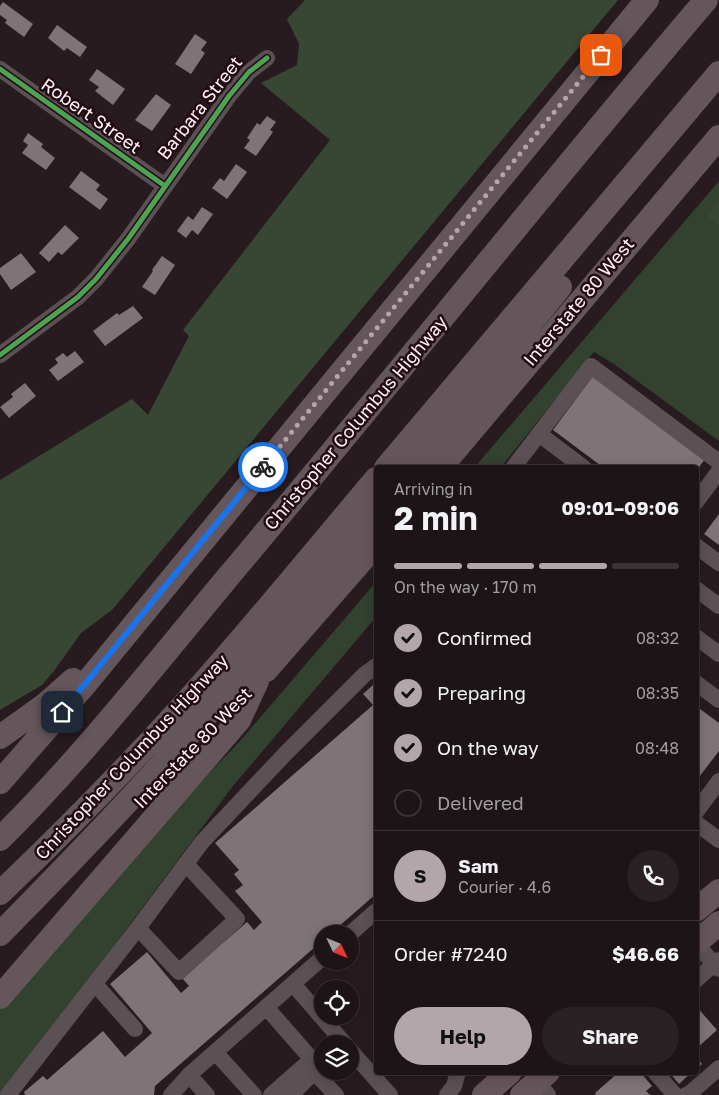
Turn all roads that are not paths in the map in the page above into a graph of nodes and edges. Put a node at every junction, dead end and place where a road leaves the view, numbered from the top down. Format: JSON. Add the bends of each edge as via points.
{"nodes":[{"id":1,"x":647,"y":0,"type":"edge"},
{"id":2,"x":706,"y":0,"type":"edge"},
{"id":3,"x":268,"y":58,"type":"dead end"},
{"id":4,"x":0,"y":69,"type":"edge"},
{"id":5,"x":719,"y":73,"type":"edge"},
{"id":6,"x":719,"y":137,"type":"edge"},
{"id":7,"x":660,"y":142,"type":"junction"},
{"id":8,"x":165,"y":186,"type":"junction"},
{"id":9,"x":0,"y":355,"type":"edge"},
{"id":10,"x":539,"y":434,"type":"junction"},
{"id":11,"x":719,"y":462,"type":"edge"},
{"id":12,"x":389,"y":465,"type":"edge"},
{"id":13,"x":415,"y":465,"type":"edge"},
{"id":14,"x":443,"y":465,"type":"edge"},
{"id":15,"x":520,"y":465,"type":"edge"},
{"id":16,"x":580,"y":465,"type":"edge"},
{"id":17,"x":719,"y":471,"type":"edge"},
{"id":18,"x":374,"y":481,"type":"edge"},
{"id":19,"x":699,"y":498,"type":"edge"},
{"id":20,"x":374,"y":514,"type":"edge"},
{"id":21,"x":374,"y":546,"type":"edge"},
{"id":22,"x":699,"y":548,"type":"edge"},
{"id":23,"x":719,"y":563,"type":"edge"},
{"id":24,"x":699,"y":591,"type":"edge"},
{"id":25,"x":719,"y":606,"type":"edge"},
{"id":26,"x":127,"y":632,"type":"junction"},
{"id":27,"x":699,"y":639,"type":"edge"},
{"id":28,"x":719,"y":654,"type":"edge"},
{"id":29,"x":374,"y":668,"type":"edge"},
{"id":30,"x":257,"y":681,"type":"junction"},
{"id":31,"x":699,"y":685,"type":"edge"},
{"id":32,"x":719,"y":700,"type":"edge"},
{"id":33,"x":0,"y":737,"type":"edge"},
{"id":34,"x":719,"y":781,"type":"edge"},
{"id":35,"x":0,"y":782,"type":"edge"},
{"id":36,"x":699,"y":808,"type":"edge"},
{"id":37,"x":699,"y":825,"type":"edge"},
{"id":38,"x":0,"y":839,"type":"edge"},
{"id":39,"x":719,"y":840,"type":"edge"},
{"id":40,"x":186,"y":864,"type":"junction"},
{"id":41,"x":0,"y":893,"type":"edge"},
{"id":42,"x":374,"y":918,"type":"edge"},
{"id":43,"x":719,"y":923,"type":"edge"},
{"id":44,"x":138,"y":928,"type":"junction"},
{"id":45,"x":359,"y":928,"type":"edge"},
{"id":46,"x":0,"y":934,"type":"edge"},
{"id":47,"x":699,"y":941,"type":"edge"},
{"id":48,"x":0,"y":944,"type":"edge"},
{"id":49,"x":699,"y":947,"type":"edge"},
{"id":50,"x":314,"y":965,"type":"edge"},
{"id":51,"x":717,"y":965,"type":"edge"},
{"id":52,"x":699,"y":978,"type":"edge"},
{"id":53,"x":94,"y":984,"type":"junction"},
{"id":54,"x":292,"y":984,"type":"junction"},
{"id":55,"x":0,"y":996,"type":"edge"},
{"id":56,"x":266,"y":1007,"type":"junction"},
{"id":57,"x":135,"y":1029,"type":"dead end"},
{"id":58,"x":337,"y":1035,"type":"edge"},
{"id":59,"x":215,"y":1052,"type":"junction"},
{"id":60,"x":359,"y":1060,"type":"edge"},
{"id":61,"x":314,"y":1061,"type":"edge"},
{"id":62,"x":719,"y":1068,"type":"edge"},
{"id":63,"x":314,"y":1070,"type":"edge"},
{"id":64,"x":189,"y":1075,"type":"junction"},
{"id":65,"x":457,"y":1075,"type":"edge"},
{"id":66,"x":494,"y":1075,"type":"edge"},
{"id":67,"x":507,"y":1075,"type":"edge"},
{"id":68,"x":658,"y":1075,"type":"edge"},
{"id":69,"x":331,"y":1080,"type":"edge"},
{"id":70,"x":8,"y":1095,"type":"edge"},
{"id":71,"x":171,"y":1095,"type":"edge"},
{"id":72,"x":207,"y":1095,"type":"edge"},
{"id":73,"x":254,"y":1095,"type":"edge"},
{"id":74,"x":271,"y":1095,"type":"edge"},
{"id":75,"x":291,"y":1095,"type":"edge"},
{"id":76,"x":336,"y":1095,"type":"edge"},
{"id":77,"x":344,"y":1095,"type":"edge"},
{"id":78,"x":390,"y":1095,"type":"edge"},
{"id":79,"x":446,"y":1095,"type":"edge"},
{"id":80,"x":478,"y":1095,"type":"edge"},
{"id":81,"x":484,"y":1095,"type":"edge"},
{"id":82,"x":675,"y":1095,"type":"edge"},
{"id":83,"x":686,"y":1095,"type":"edge"}],
"edges":[{"from":1,"to":26,"type":"highway"},
{"from":2,"to":38,"type":"highway","name":"Christopher Columbus Highway","via":[[246,557],[94,736]]},
{"from":3,"to":8,"type":"street","name":"Barbara Street","via":[[249,72]]},
{"from":4,"to":8,"type":"street","name":"Robert Street"},
{"from":5,"to":7,"type":"highway"},
{"from":6,"to":14,"type":"highway","name":"Interstate 80 West"},
{"from":7,"to":12,"type":"highway"},
{"from":7,"to":13,"type":"highway","via":[[644,184]]},
{"from":8,"to":9,"type":"street","name":"Barbara Street","via":[[128,239],[78,297]]},
{"from":10,"to":11,"type":"street","via":[[591,366]]},
{"from":10,"to":15,"type":"street"},
{"from":10,"to":16,"type":"street"},
{"from":17,"to":19,"type":"street"},
{"from":18,"to":41,"type":"highway","name":"Christopher Columbus Highway","via":[[180,709]]},
{"from":20,"to":46,"type":"highway","via":[[182,743]]},
{"from":21,"to":30,"type":"highway","name":"Interstate 80 West"},
{"from":22,"to":23,"type":"street"},
{"from":24,"to":25,"type":"street"},
{"from":26,"to":33,"type":"highway","via":[[46,704]]},
{"from":26,"to":35,"type":"highway"},
{"from":27,"to":28,"type":"street"},
{"from":29,"to":40,"type":"street","via":[[285,754],[202,842]]},
{"from":30,"to":48,"type":"highway","name":"Interstate 80 West","via":[[68,878]]},
{"from":30,"to":55,"type":"highway","via":[[239,720]]},
{"from":31,"to":32,"type":"street"},
{"from":34,"to":36,"type":"street"},
{"from":37,"to":39,"type":"street"},
{"from":40,"to":44,"type":"street"},
{"from":40,"to":44,"type":"street","via":[[237,919],[179,972]]},
{"from":42,"to":45,"type":"street"},
{"from":43,"to":47,"type":"highway"},
{"from":44,"to":53,"type":"street"},
{"from":49,"to":51,"type":"street"},
{"from":50,"to":54,"type":"street"},
{"from":51,"to":52,"type":"street"},
{"from":53,"to":57,"type":"street"},
{"from":53,"to":70,"type":"street"},
{"from":54,"to":56,"type":"street"},
{"from":54,"to":58,"type":"street"},
{"from":56,"to":59,"type":"street"},
{"from":56,"to":61,"type":"street"},
{"from":59,"to":64,"type":"street"},
{"from":59,"to":73,"type":"street"},
{"from":60,"to":78,"type":"street"},
{"from":62,"to":83,"type":"street"},
{"from":63,"to":74,"type":"street"},
{"from":64,"to":71,"type":"street"},
{"from":64,"to":72,"type":"street"},
{"from":65,"to":79,"type":"street","via":[[454,1086]]},
{"from":66,"to":80,"type":"street"},
{"from":67,"to":81,"type":"highway"},
{"from":68,"to":82,"type":"street"},
{"from":69,"to":77,"type":"street"},
{"from":75,"to":76,"type":"street","via":[[312,1074],[316,1074]]}]}
